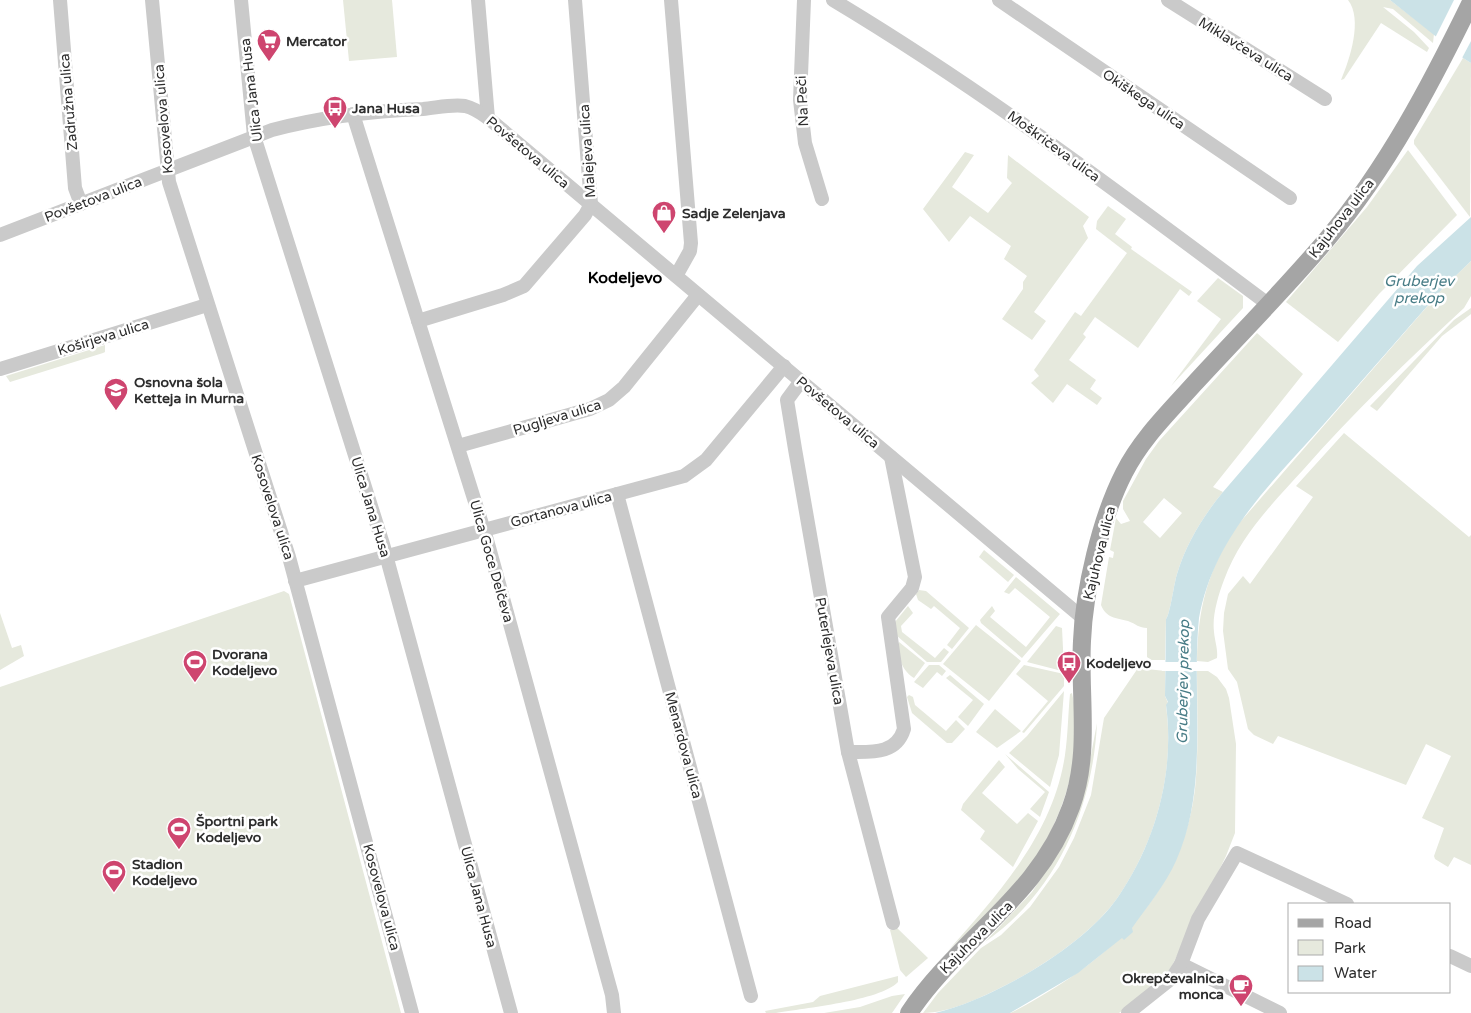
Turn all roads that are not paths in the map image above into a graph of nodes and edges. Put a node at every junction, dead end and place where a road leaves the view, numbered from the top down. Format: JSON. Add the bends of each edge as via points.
{"nodes":[{"id":1,"x":60,"y":0,"type":"edge"},
{"id":2,"x":152,"y":0,"type":"edge"},
{"id":3,"x":241,"y":0,"type":"edge"},
{"id":4,"x":478,"y":0,"type":"edge"},
{"id":5,"x":575,"y":0,"type":"edge"},
{"id":6,"x":671,"y":0,"type":"edge"},
{"id":7,"x":804,"y":0,"type":"edge"},
{"id":8,"x":833,"y":0,"type":"edge"},
{"id":9,"x":999,"y":0,"type":"edge"},
{"id":10,"x":1168,"y":0,"type":"edge"},
{"id":11,"x":1471,"y":2,"type":"edge"},
{"id":12,"x":1324,"y":99,"type":"dead end"},
{"id":13,"x":353,"y":114,"type":"junction"},
{"id":14,"x":488,"y":118,"type":"junction"},
{"id":15,"x":254,"y":136,"type":"junction"},
{"id":16,"x":167,"y":170,"type":"junction"},
{"id":17,"x":1290,"y":198,"type":"dead end"},
{"id":18,"x":822,"y":199,"type":"dead end"},
{"id":19,"x":81,"y":204,"type":"junction"},
{"id":20,"x":591,"y":204,"type":"junction"},
{"id":21,"x":0,"y":235,"type":"edge"},
{"id":22,"x":676,"y":276,"type":"junction"},
{"id":23,"x":698,"y":295,"type":"junction"},
{"id":24,"x":1268,"y":304,"type":"junction"},
{"id":25,"x":207,"y":306,"type":"junction"},
{"id":26,"x":418,"y":322,"type":"junction"},
{"id":27,"x":784,"y":366,"type":"junction"},
{"id":28,"x":0,"y":369,"type":"edge"},
{"id":29,"x":801,"y":381,"type":"junction"},
{"id":30,"x":458,"y":446,"type":"junction"},
{"id":31,"x":891,"y":457,"type":"junction"},
{"id":32,"x":616,"y":494,"type":"junction"},
{"id":33,"x":484,"y":530,"type":"junction"},
{"id":34,"x":386,"y":557,"type":"junction"},
{"id":35,"x":295,"y":581,"type":"junction"},
{"id":36,"x":1084,"y":619,"type":"junction"},
{"id":37,"x":848,"y":752,"type":"junction"},
{"id":38,"x":1345,"y":903,"type":"edge"},
{"id":39,"x":893,"y":923,"type":"dead end"},
{"id":40,"x":1451,"y":956,"type":"edge"},
{"id":41,"x":1181,"y":964,"type":"junction"},
{"id":42,"x":1471,"y":966,"type":"edge"},
{"id":43,"x":751,"y":996,"type":"dead end"},
{"id":44,"x":412,"y":1013,"type":"edge"},
{"id":45,"x":511,"y":1013,"type":"edge"},
{"id":46,"x":614,"y":1013,"type":"edge"},
{"id":47,"x":909,"y":1013,"type":"edge"},
{"id":48,"x":1128,"y":1013,"type":"edge"},
{"id":49,"x":1280,"y":1013,"type":"edge"}],
"edges":[{"from":1,"to":19,"type":"street","name":"Zadružna ulica","via":[[76,188]]},
{"from":2,"to":16,"type":"street","name":"Kosovelova ulica"},
{"from":3,"to":15,"type":"street","name":"Ulica Jana Husa"},
{"from":4,"to":14,"type":"street"},
{"from":5,"to":20,"type":"street","name":"Malejeva ulica"},
{"from":6,"to":22,"type":"street","via":[[691,243]]},
{"from":7,"to":18,"type":"street","name":"Na Peči","via":[[800,100],[805,143]]},
{"from":8,"to":24,"type":"street","name":"Moškričeva ulica","via":[[924,55],[1026,125]]},
{"from":9,"to":17,"type":"street","name":"Okiškega ulica"},
{"from":10,"to":12,"type":"street","name":"Miklavčeva ulica"},
{"from":11,"to":24,"type":"main road","name":"Kajuhova ulica","via":[[1446,52],[1360,196],[1327,240]]},
{"from":13,"to":14,"type":"street","name":"Povšetova ulica","via":[[462,106],[475,109]]},
{"from":13,"to":15,"type":"street","name":"Povšetova ulica","via":[[312,120]]},
{"from":13,"to":26,"type":"street","name":"Ulica Goce Delčeva"},
{"from":14,"to":20,"type":"street","name":"Povšetova ulica"},
{"from":15,"to":16,"type":"street","name":"Povšetova ulica"},
{"from":15,"to":34,"type":"street","name":"Ulica Jana Husa"},
{"from":16,"to":19,"type":"street","name":"Povšetova ulica"},
{"from":16,"to":25,"type":"street","name":"Kosovelova ulica"},
{"from":19,"to":21,"type":"street","name":"Povšetova ulica"},
{"from":20,"to":22,"type":"street","name":"Povšetova ulica"},
{"from":20,"to":26,"type":"street","name":"Malejeva ulica","via":[[524,286]]},
{"from":22,"to":23,"type":"street","name":"Povšetova ulica"},
{"from":23,"to":27,"type":"street","name":"Povšetova ulica"},
{"from":23,"to":30,"type":"street","name":"Pugljeva ulica","via":[[624,388],[609,400],[590,410]]},
{"from":24,"to":36,"type":"main road","name":"Kajuhova ulica","via":[[1161,420],[1133,458],[1106,519]]},
{"from":25,"to":28,"type":"street","name":"Koširjeva ulica"},
{"from":25,"to":35,"type":"street","name":"Kosovelova ulica"},
{"from":26,"to":30,"type":"street","name":"Ulica Goce Delčeva"},
{"from":27,"to":29,"type":"street","name":"Povšetova ulica"},
{"from":27,"to":32,"type":"street","name":"Gortanova ulica","via":[[695,470],[684,476]]},
{"from":29,"to":31,"type":"street","name":"Povšetova ulica"},
{"from":29,"to":37,"type":"street","name":"Puterlejeva ulica","via":[[789,395],[787,403]]},
{"from":30,"to":33,"type":"street","name":"Ulica Goce Delčeva"},
{"from":31,"to":36,"type":"street","name":"Povšetova ulica"},
{"from":31,"to":37,"type":"street","name":"Povšetova ulica","via":[[915,577],[909,592],[888,617],[904,729],[897,742],[885,751]]},
{"from":32,"to":33,"type":"street","name":"Gortanova ulica"},
{"from":32,"to":43,"type":"street","name":"Menardova ulica"},
{"from":33,"to":34,"type":"street","name":"Gortanova ulica"},
{"from":33,"to":46,"type":"street","name":"Ulica Goce Delčeva","via":[[612,995]]},
{"from":34,"to":35,"type":"street","name":"Gortanova ulica"},
{"from":34,"to":45,"type":"street","name":"Ulica Jana Husa"},
{"from":35,"to":44,"type":"street","name":"Kosovelova ulica"},
{"from":36,"to":47,"type":"main road","name":"Kajuhova ulica","via":[[1082,760],[1076,793],[1065,822],[1022,891],[947,964]]},
{"from":37,"to":39,"type":"street","name":"Puterlejeva ulica"},
{"from":38,"to":41,"type":"street","via":[[1237,853],[1198,919]]},
{"from":40,"to":42,"type":"street"},
{"from":41,"to":48,"type":"street","via":[[1166,985]]},
{"from":41,"to":49,"type":"street"}]}
